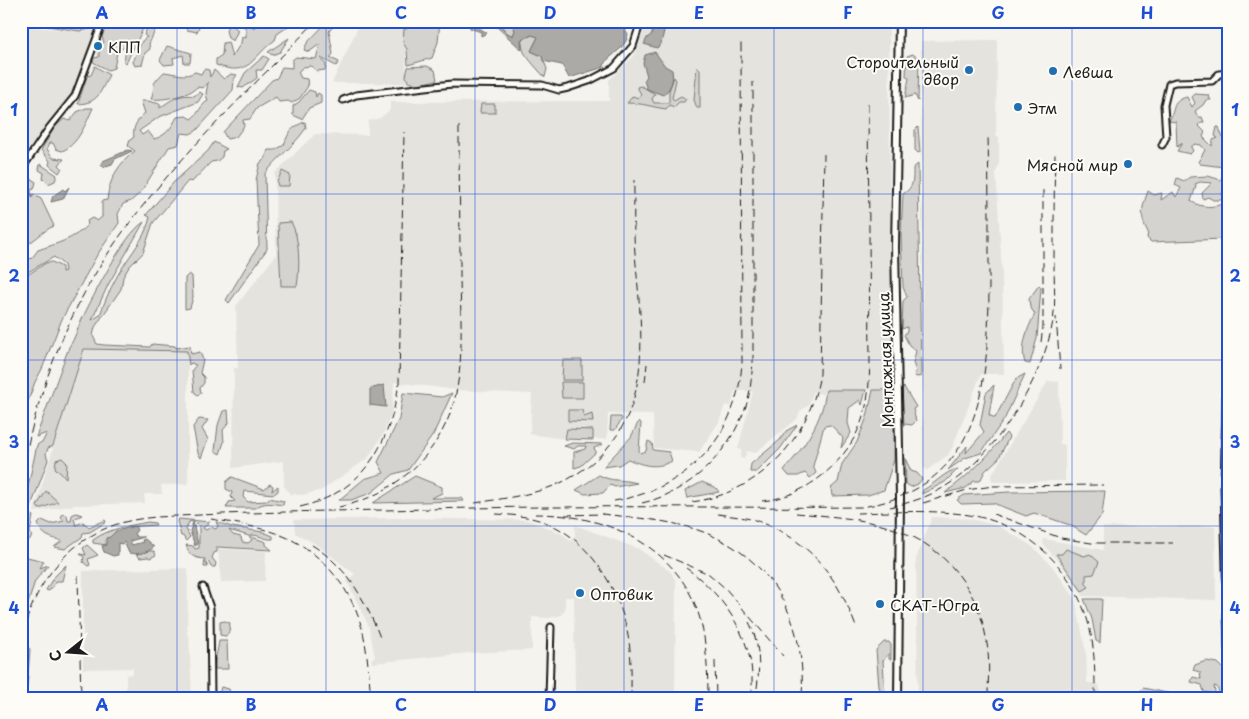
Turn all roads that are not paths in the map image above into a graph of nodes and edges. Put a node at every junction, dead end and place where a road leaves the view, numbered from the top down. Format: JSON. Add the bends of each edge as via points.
{"nodes":[{"id":1,"x":103,"y":21,"type":"edge"},
{"id":2,"x":641,"y":21,"type":"edge"},
{"id":3,"x":899,"y":21,"type":"edge"},
{"id":4,"x":1228,"y":74,"type":"edge"},
{"id":5,"x":343,"y":100,"type":"dead end"},
{"id":6,"x":1162,"y":145,"type":"dead end"},
{"id":7,"x":21,"y":170,"type":"edge"},
{"id":8,"x":1228,"y":318,"type":"edge"},
{"id":9,"x":1227,"y":335,"type":"edge"},
{"id":10,"x":203,"y":587,"type":"dead end"},
{"id":11,"x":551,"y":627,"type":"dead end"},
{"id":12,"x":1228,"y":648,"type":"edge"},
{"id":13,"x":211,"y":698,"type":"edge"},
{"id":14,"x":549,"y":698,"type":"edge"},
{"id":15,"x":898,"y":698,"type":"edge"}],
"edges":[{"from":1,"to":7,"type":"street","via":[[75,96]]},
{"from":2,"to":5,"type":"street","via":[[633,46],[614,68],[568,88],[452,84],[366,94]]},
{"from":3,"to":15,"type":"street","name":"Монтажная улица","via":[[895,247],[900,497]]},
{"from":4,"to":6,"type":"street","via":[[1219,74],[1212,81],[1169,84],[1164,105],[1166,137]]},
{"from":8,"to":9,"type":"street"},
{"from":9,"to":12,"type":"street","via":[[1224,486]]},
{"from":10,"to":13,"type":"street","via":[[210,608]]},
{"from":11,"to":14,"type":"street"}]}
